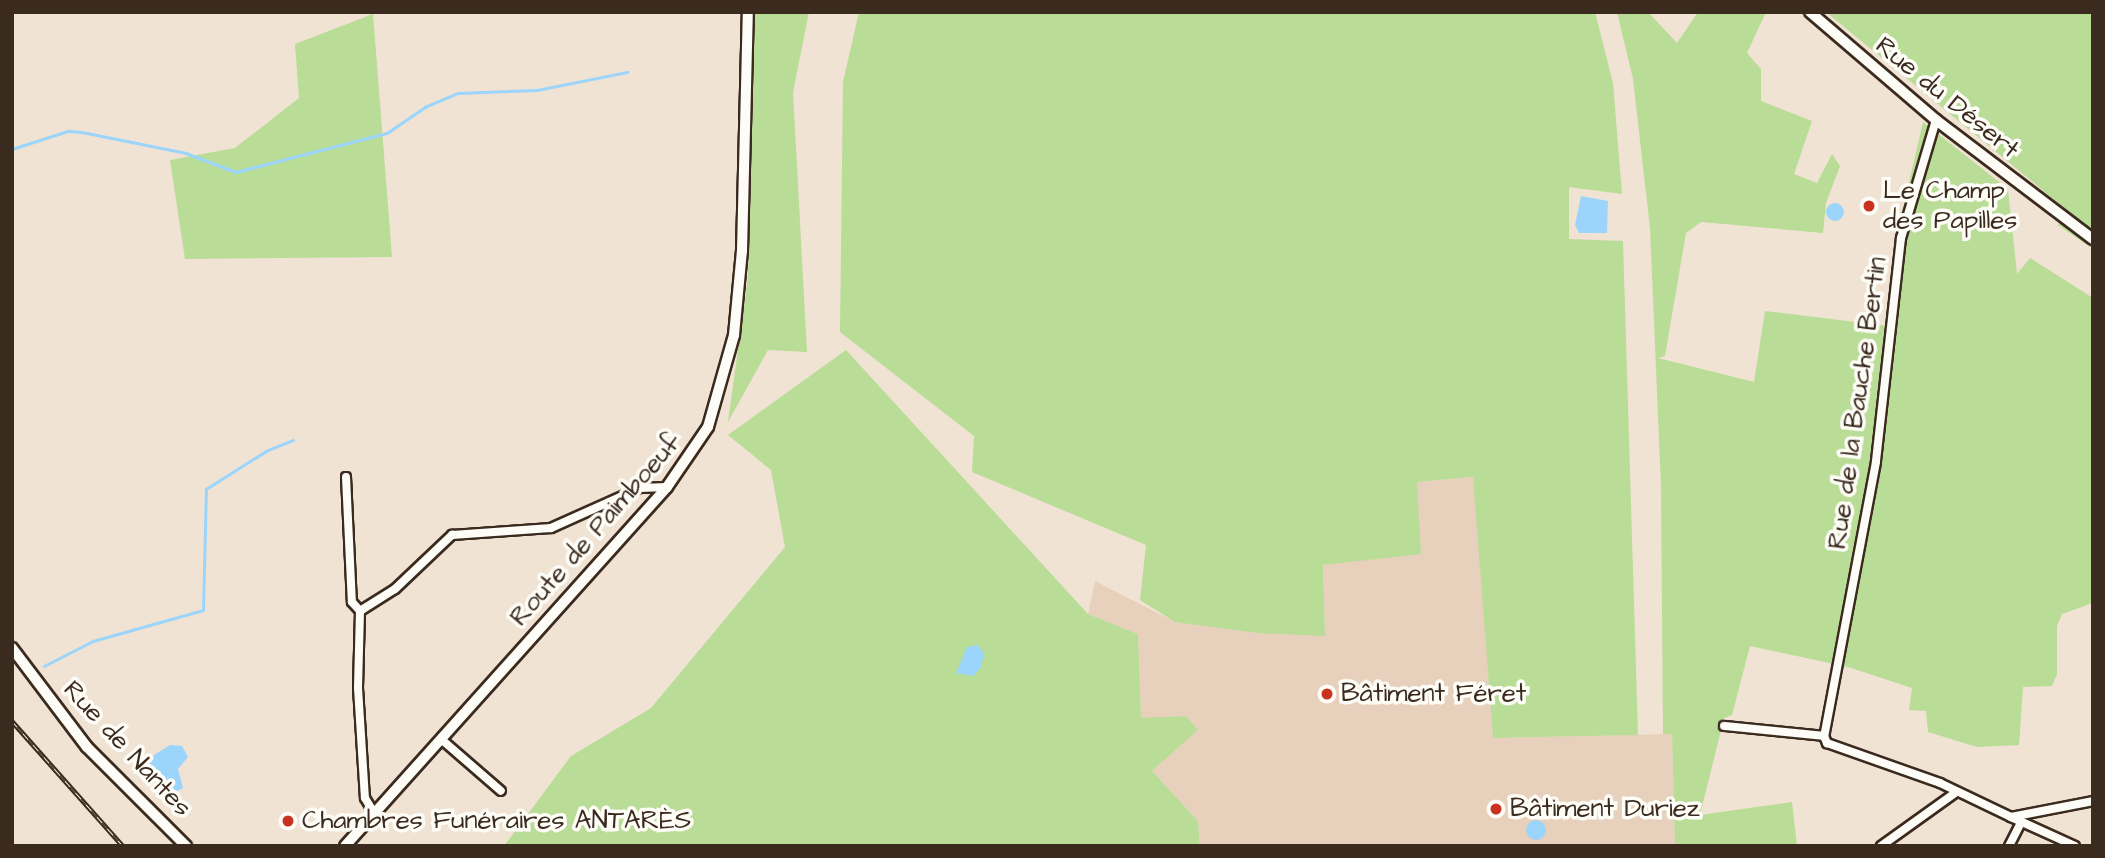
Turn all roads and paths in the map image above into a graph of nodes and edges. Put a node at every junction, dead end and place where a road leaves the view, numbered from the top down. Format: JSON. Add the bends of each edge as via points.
{"nodes":[{"id":1,"x":748,"y":12,"type":"edge"},
{"id":2,"x":1810,"y":12,"type":"edge"},
{"id":3,"x":1936,"y":120,"type":"junction"},
{"id":4,"x":2093,"y":239,"type":"edge"},
{"id":5,"x":346,"y":477,"type":"dead end"},
{"id":6,"x":667,"y":487,"type":"junction"},
{"id":7,"x":360,"y":611,"type":"junction"},
{"id":8,"x":12,"y":648,"type":"edge"},
{"id":9,"x":1724,"y":726,"type":"dead end"},
{"id":10,"x":1824,"y":736,"type":"junction"},
{"id":11,"x":441,"y":739,"type":"junction"},
{"id":12,"x":501,"y":791,"type":"dead end"},
{"id":13,"x":1955,"y":793,"type":"junction"},
{"id":14,"x":2093,"y":801,"type":"edge"},
{"id":15,"x":374,"y":813,"type":"junction"},
{"id":16,"x":2011,"y":817,"type":"junction"},
{"id":17,"x":2021,"y":822,"type":"junction"},
{"id":18,"x":186,"y":846,"type":"edge"},
{"id":19,"x":345,"y":846,"type":"edge"},
{"id":20,"x":1881,"y":846,"type":"edge"},
{"id":21,"x":2009,"y":846,"type":"edge"},
{"id":22,"x":2075,"y":846,"type":"edge"}],
"edges":[{"from":1,"to":6,"type":"street","name":"Route de Paimboeuf","via":[[742,251],[734,335],[708,426]]},
{"from":2,"to":3,"type":"street","name":"Rue du Désert"},
{"from":3,"to":4,"type":"street","name":"Rue du Désert"},
{"from":3,"to":10,"type":"street","name":"Rue de la Bauche Bertin","via":[[1901,238],[1876,462]]},
{"from":5,"to":7,"type":"street","via":[[352,602]]},
{"from":6,"to":7,"type":"street","via":[[640,488],[551,528],[452,535],[395,589]]},
{"from":6,"to":11,"type":"street","name":"Route de Paimboeuf"},
{"from":7,"to":15,"type":"street","via":[[358,688],[365,798]]},
{"from":8,"to":18,"type":"main road","name":"Rue de Nantes","via":[[87,747]]},
{"from":9,"to":10,"type":"street"},
{"from":10,"to":13,"type":"street","via":[[1827,743],[1940,783]]},
{"from":11,"to":12,"type":"street"},
{"from":11,"to":15,"type":"street","name":"Route de Paimboeuf"},
{"from":13,"to":16,"type":"street"},
{"from":13,"to":20,"type":"street"},
{"from":14,"to":16,"type":"street"},
{"from":15,"to":19,"type":"street","name":"Route de Paimboeuf"},
{"from":16,"to":17,"type":"street"},
{"from":17,"to":21,"type":"street"},
{"from":17,"to":22,"type":"street"}]}
